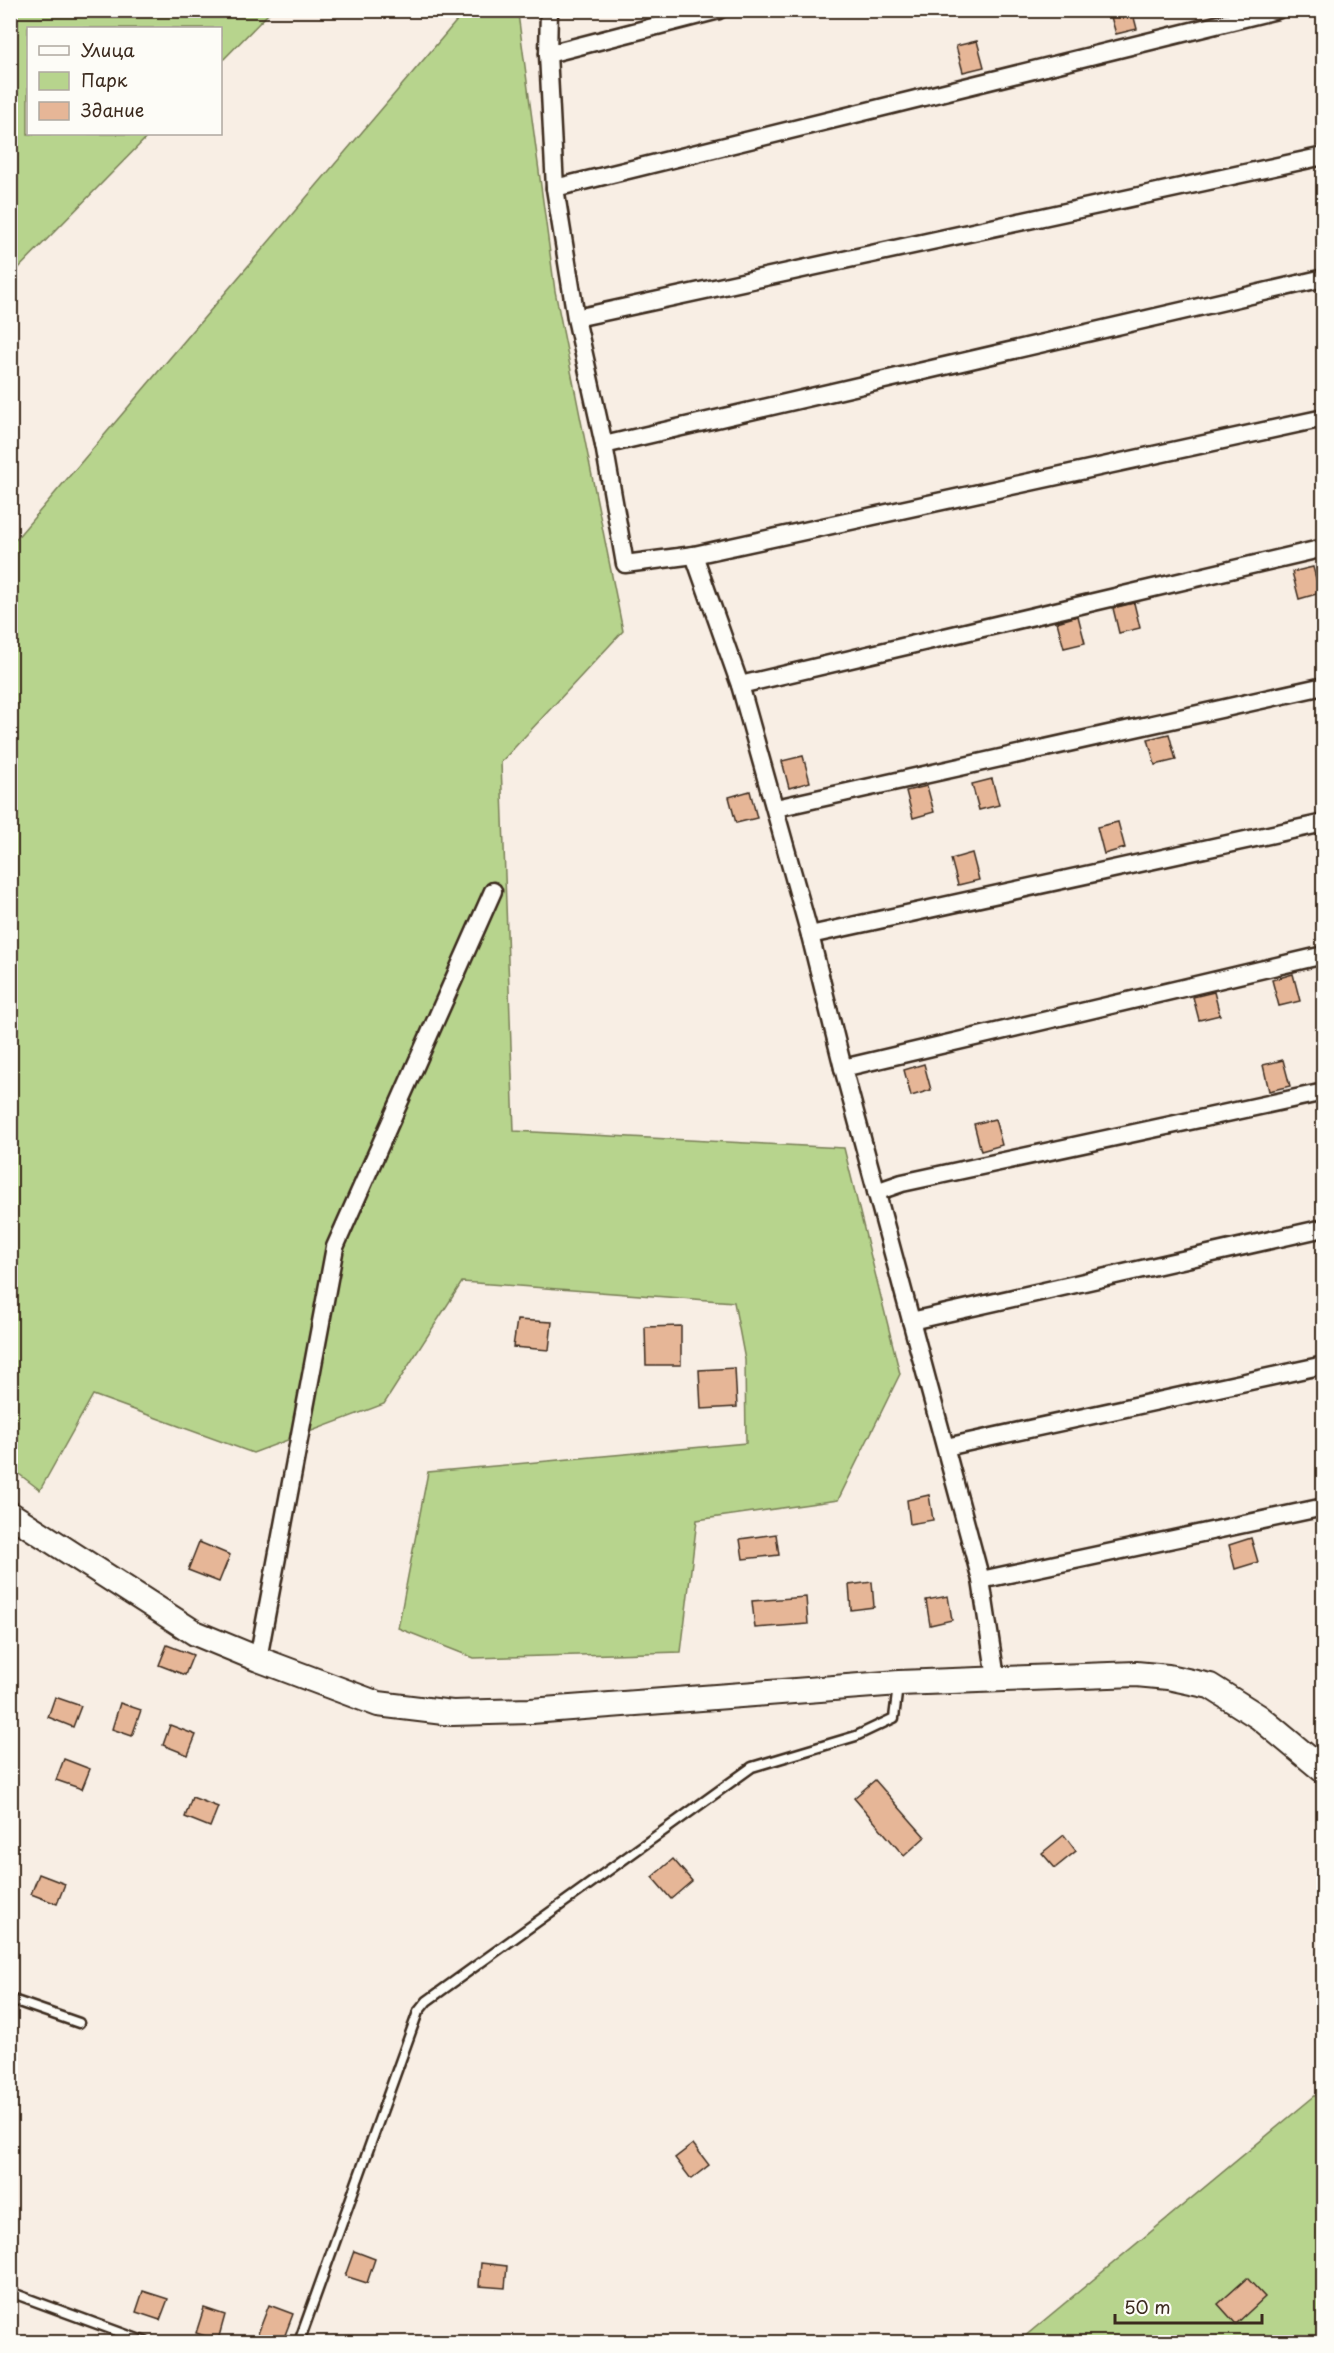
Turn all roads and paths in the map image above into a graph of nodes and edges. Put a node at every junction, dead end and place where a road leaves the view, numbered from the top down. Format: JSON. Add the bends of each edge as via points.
{"nodes":[{"id":1,"x":549,"y":10,"type":"edge"},
{"id":2,"x":719,"y":10,"type":"edge"},
{"id":3,"x":1277,"y":10,"type":"edge"},
{"id":4,"x":548,"y":54,"type":"junction"},
{"id":5,"x":1323,"y":156,"type":"edge"},
{"id":6,"x":555,"y":188,"type":"junction"},
{"id":7,"x":1323,"y":278,"type":"edge"},
{"id":8,"x":576,"y":318,"type":"junction"},
{"id":9,"x":1323,"y":418,"type":"edge"},
{"id":10,"x":604,"y":445,"type":"junction"},
{"id":11,"x":1323,"y":548,"type":"edge"},
{"id":12,"x":694,"y":555,"type":"junction"},
{"id":13,"x":740,"y":685,"type":"junction"},
{"id":14,"x":1323,"y":687,"type":"edge"},
{"id":15,"x":776,"y":808,"type":"junction"},
{"id":16,"x":1323,"y":823,"type":"edge"},
{"id":17,"x":493,"y":891,"type":"dead end"},
{"id":18,"x":810,"y":935,"type":"junction"},
{"id":19,"x":1323,"y":955,"type":"edge"},
{"id":20,"x":843,"y":1068,"type":"junction"},
{"id":21,"x":1323,"y":1092,"type":"edge"},
{"id":22,"x":876,"y":1192,"type":"junction"},
{"id":23,"x":1323,"y":1228,"type":"edge"},
{"id":24,"x":910,"y":1321,"type":"junction"},
{"id":25,"x":1323,"y":1365,"type":"edge"},
{"id":26,"x":946,"y":1447,"type":"junction"},
{"id":27,"x":1323,"y":1507,"type":"edge"},
{"id":28,"x":10,"y":1514,"type":"edge"},
{"id":29,"x":981,"y":1580,"type":"junction"},
{"id":30,"x":258,"y":1659,"type":"junction"},
{"id":31,"x":996,"y":1678,"type":"junction"},
{"id":32,"x":899,"y":1683,"type":"junction"},
{"id":33,"x":1323,"y":1771,"type":"edge"},
{"id":34,"x":10,"y":1999,"type":"edge"},
{"id":35,"x":79,"y":2023,"type":"dead end"},
{"id":36,"x":10,"y":2292,"type":"edge"},
{"id":37,"x":146,"y":2343,"type":"edge"},
{"id":38,"x":299,"y":2343,"type":"edge"}],
"edges":[{"from":1,"to":4,"type":"street"},
{"from":2,"to":4,"type":"street"},
{"from":3,"to":6,"type":"street"},
{"from":4,"to":6,"type":"street"},
{"from":5,"to":8,"type":"street"},
{"from":6,"to":8,"type":"street"},
{"from":7,"to":10,"type":"street"},
{"from":8,"to":10,"type":"street"},
{"from":9,"to":12,"type":"street"},
{"from":10,"to":12,"type":"street","via":[[625,564]]},
{"from":11,"to":13,"type":"street"},
{"from":12,"to":13,"type":"street"},
{"from":13,"to":15,"type":"street"},
{"from":14,"to":15,"type":"street"},
{"from":15,"to":18,"type":"street"},
{"from":16,"to":18,"type":"street"},
{"from":17,"to":30,"type":"street","via":[[335,1247]]},
{"from":18,"to":20,"type":"street"},
{"from":19,"to":20,"type":"street"},
{"from":20,"to":22,"type":"street"},
{"from":21,"to":22,"type":"street","via":[[902,1183]]},
{"from":22,"to":24,"type":"street"},
{"from":23,"to":24,"type":"street"},
{"from":24,"to":26,"type":"street"},
{"from":25,"to":26,"type":"street"},
{"from":26,"to":29,"type":"street"},
{"from":27,"to":29,"type":"street"},
{"from":28,"to":30,"type":"main road","via":[[195,1633]]},
{"from":29,"to":31,"type":"street"},
{"from":30,"to":32,"type":"main road","via":[[378,1704],[452,1713],[531,1711]]},
{"from":31,"to":32,"type":"main road"},
{"from":31,"to":33,"type":"main road","via":[[1136,1674],[1210,1686],[1259,1717]]},
{"from":32,"to":38,"type":"lane","via":[[894,1718],[856,1736],[752,1767],[427,2001],[418,2012]]},
{"from":34,"to":35,"type":"lane"},
{"from":36,"to":37,"type":"lane"}]}
